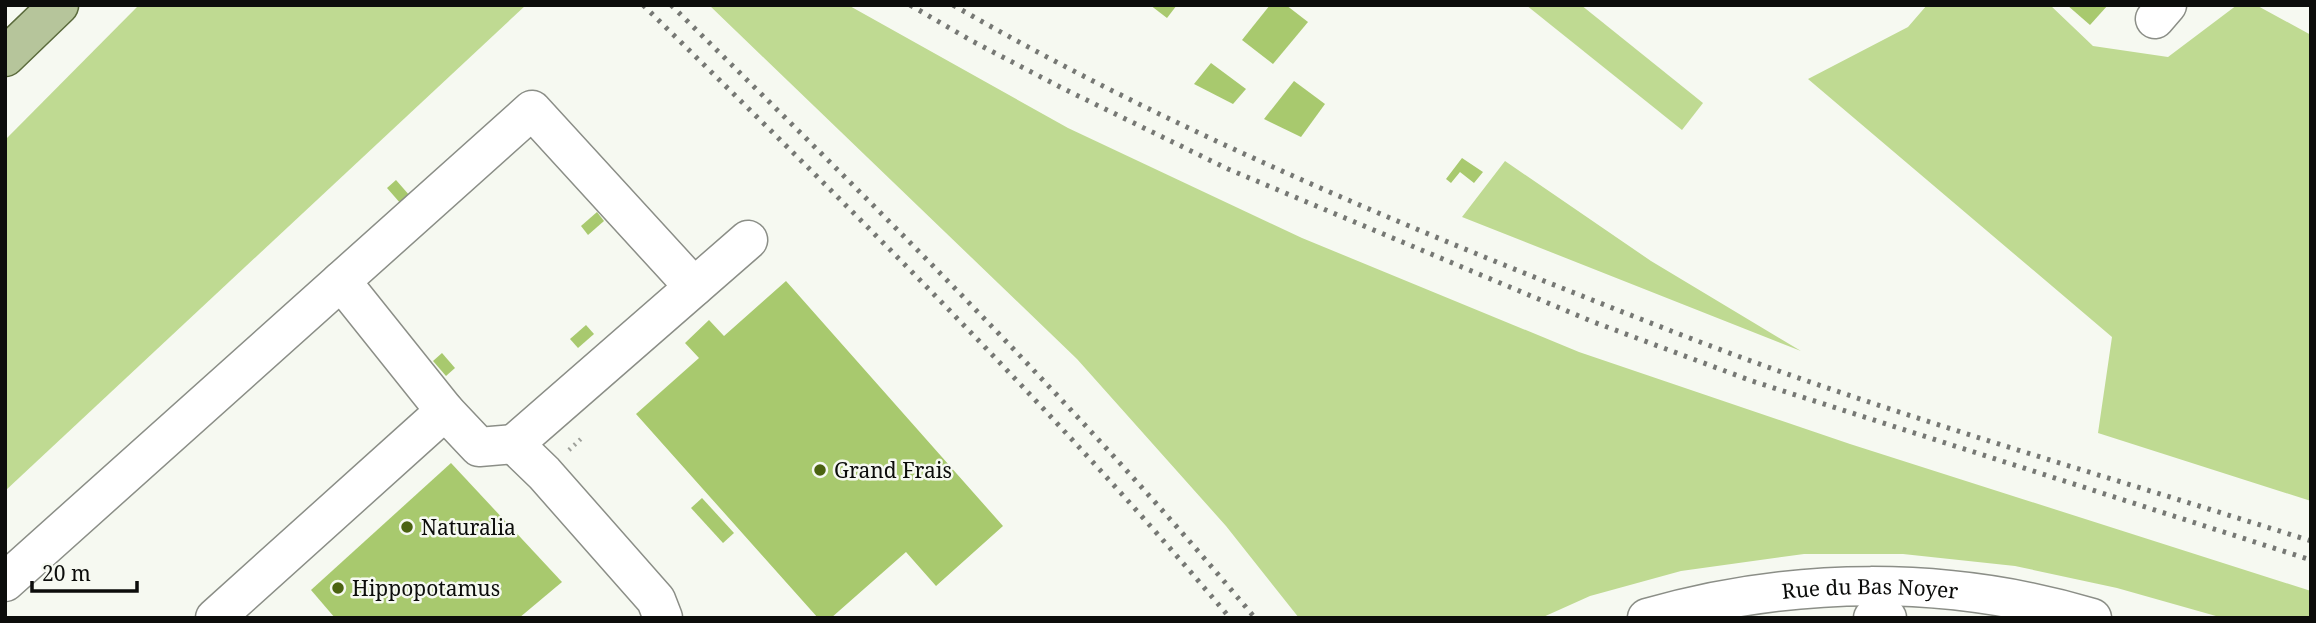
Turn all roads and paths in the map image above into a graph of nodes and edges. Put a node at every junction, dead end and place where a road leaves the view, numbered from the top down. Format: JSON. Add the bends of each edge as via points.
{"nodes":[{"id":1,"x":59,"y":5,"type":"edge"},
{"id":2,"x":5,"y":57,"type":"edge"},
{"id":3,"x":748,"y":240,"type":"dead end"},
{"id":4,"x":341,"y":282,"type":"junction"},
{"id":5,"x":694,"y":288,"type":"junction"},
{"id":6,"x":445,"y":411,"type":"junction"},
{"id":7,"x":586,"y":434,"type":"dead end"},
{"id":8,"x":514,"y":444,"type":"junction"},
{"id":9,"x":544,"y":473,"type":"junction"},
{"id":10,"x":5,"y":582,"type":"edge"},
{"id":11,"x":215,"y":618,"type":"edge"},
{"id":12,"x":663,"y":618,"type":"edge"},
{"id":13,"x":1647,"y":618,"type":"edge"},
{"id":14,"x":1873,"y":618,"type":"edge"},
{"id":15,"x":1887,"y":618,"type":"edge"},
{"id":16,"x":2092,"y":618,"type":"edge"}],
"edges":[{"from":1,"to":2,"type":"main road"},
{"from":3,"to":5,"type":"street"},
{"from":4,"to":5,"type":"street","via":[[532,110]]},
{"from":4,"to":6,"type":"street"},
{"from":4,"to":10,"type":"street"},
{"from":5,"to":8,"type":"street"},
{"from":6,"to":8,"type":"street","via":[[479,447]]},
{"from":6,"to":11,"type":"street"},
{"from":7,"to":9,"type":"path"},
{"from":8,"to":9,"type":"street"},
{"from":9,"to":12,"type":"street","via":[[656,600]]},
{"from":13,"to":16,"type":"street","name":"Rue du Bas Noyer","via":[[1796,589],[1899,586],[1999,596]]},
{"from":14,"to":15,"type":"street","name":"Rue du Bas Noyer"}]}
